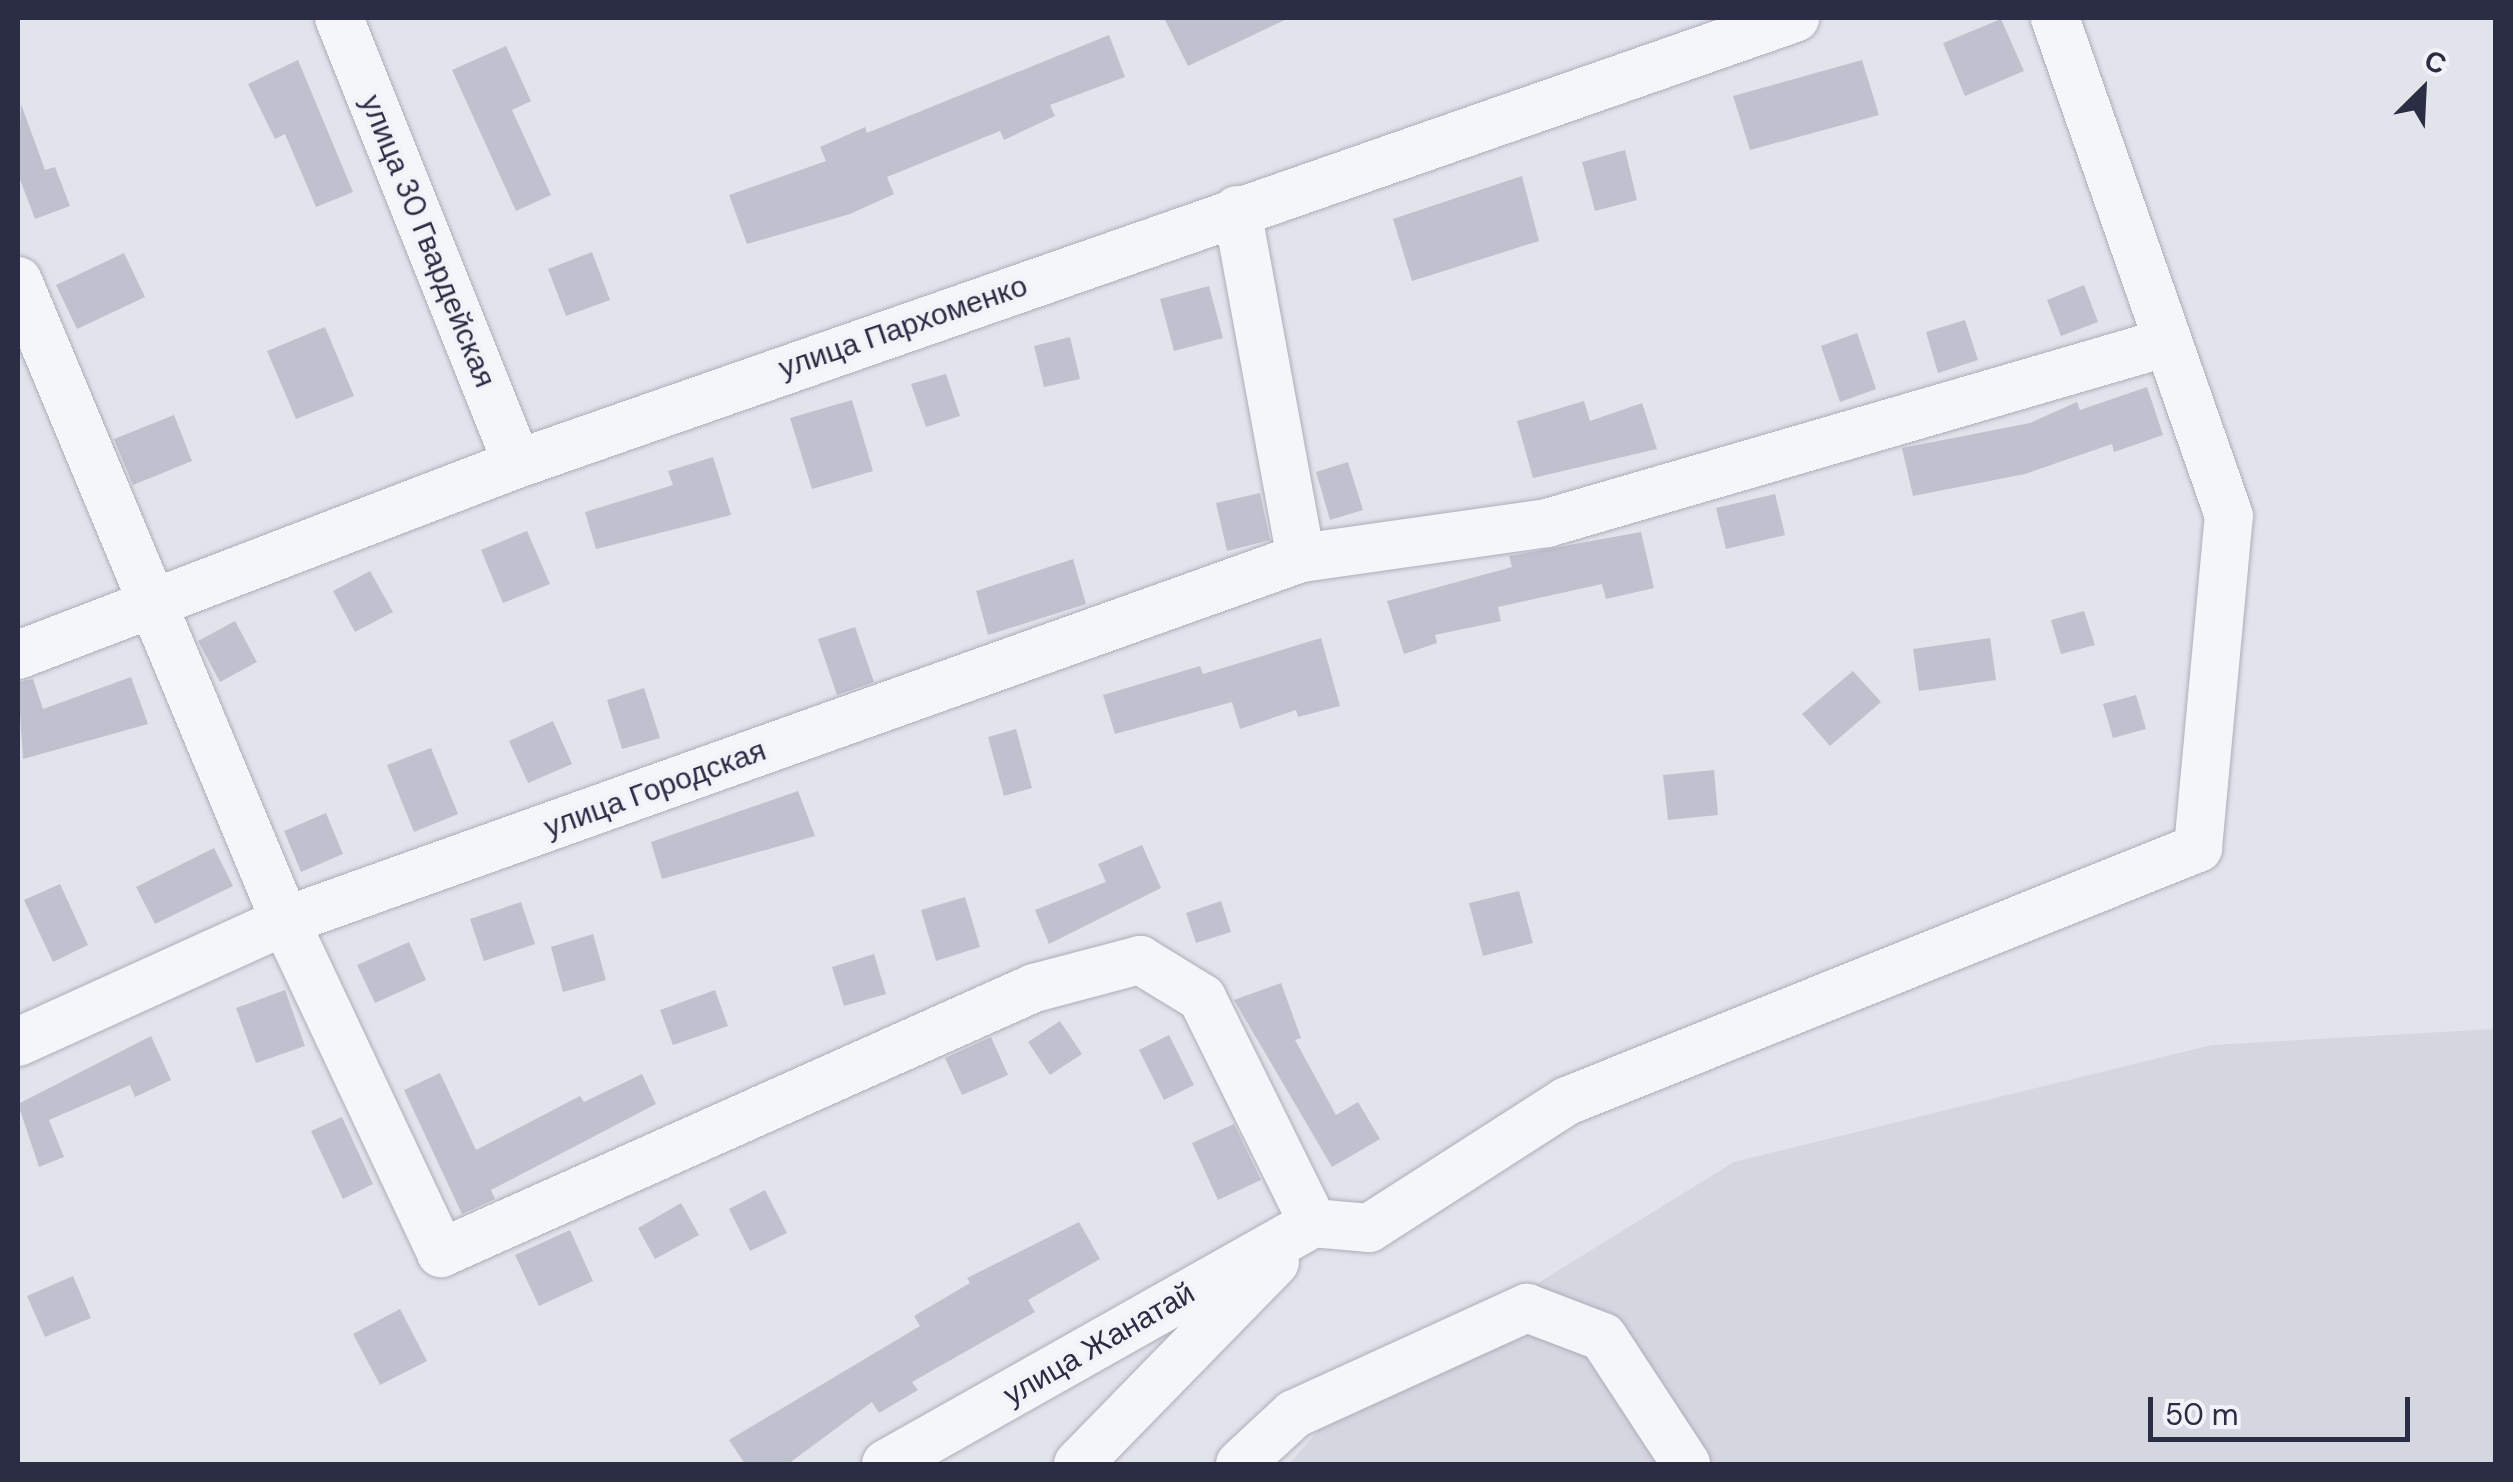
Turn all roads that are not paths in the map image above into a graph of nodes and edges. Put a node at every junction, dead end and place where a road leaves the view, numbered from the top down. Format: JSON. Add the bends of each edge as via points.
{"nodes":[{"id":1,"x":339,"y":18,"type":"edge"},
{"id":2,"x":1795,"y":18,"type":"edge"},
{"id":3,"x":2056,"y":18,"type":"edge"},
{"id":4,"x":1237,"y":210,"type":"junction"},
{"id":5,"x":18,"y":280,"type":"edge"},
{"id":6,"x":2168,"y":342,"type":"junction"},
{"id":7,"x":517,"y":464,"type":"junction"},
{"id":8,"x":1301,"y":558,"type":"junction"},
{"id":9,"x":154,"y":604,"type":"junction"},
{"id":10,"x":18,"y":655,"type":"edge"},
{"id":11,"x":285,"y":920,"type":"junction"},
{"id":12,"x":18,"y":1042,"type":"edge"},
{"id":13,"x":1312,"y":1223,"type":"junction"},
{"id":14,"x":886,"y":1464,"type":"edge"},
{"id":15,"x":1078,"y":1464,"type":"edge"},
{"id":16,"x":1240,"y":1464,"type":"edge"},
{"id":17,"x":1686,"y":1464,"type":"edge"}],
"edges":[{"from":1,"to":7,"type":"street","name":"улица 30 Гвардейская"},
{"from":2,"to":4,"type":"street","name":"улица Пархоменко"},
{"from":3,"to":6,"type":"street"},
{"from":4,"to":7,"type":"street","name":"улица Пархоменко"},
{"from":4,"to":8,"type":"street"},
{"from":5,"to":9,"type":"street"},
{"from":6,"to":8,"type":"street","name":"улица Городская","via":[[1547,523]]},
{"from":6,"to":13,"type":"street","via":[[2229,516],[2198,848],[1567,1101],[1368,1228]]},
{"from":7,"to":9,"type":"street","name":"улица Пархоменко"},
{"from":8,"to":11,"type":"street","name":"улица Городская"},
{"from":9,"to":10,"type":"street","name":"улица Пархоменко"},
{"from":9,"to":11,"type":"street"},
{"from":11,"to":12,"type":"street","name":"улица Городская"},
{"from":11,"to":13,"type":"street","via":[[442,1253],[1034,988],[1140,960],[1202,998]]},
{"from":13,"to":14,"type":"street","name":"улица Жанатай"},
{"from":13,"to":15,"type":"street"},
{"from":16,"to":17,"type":"street","via":[[1294,1414],[1528,1308],[1603,1336]]}]}
